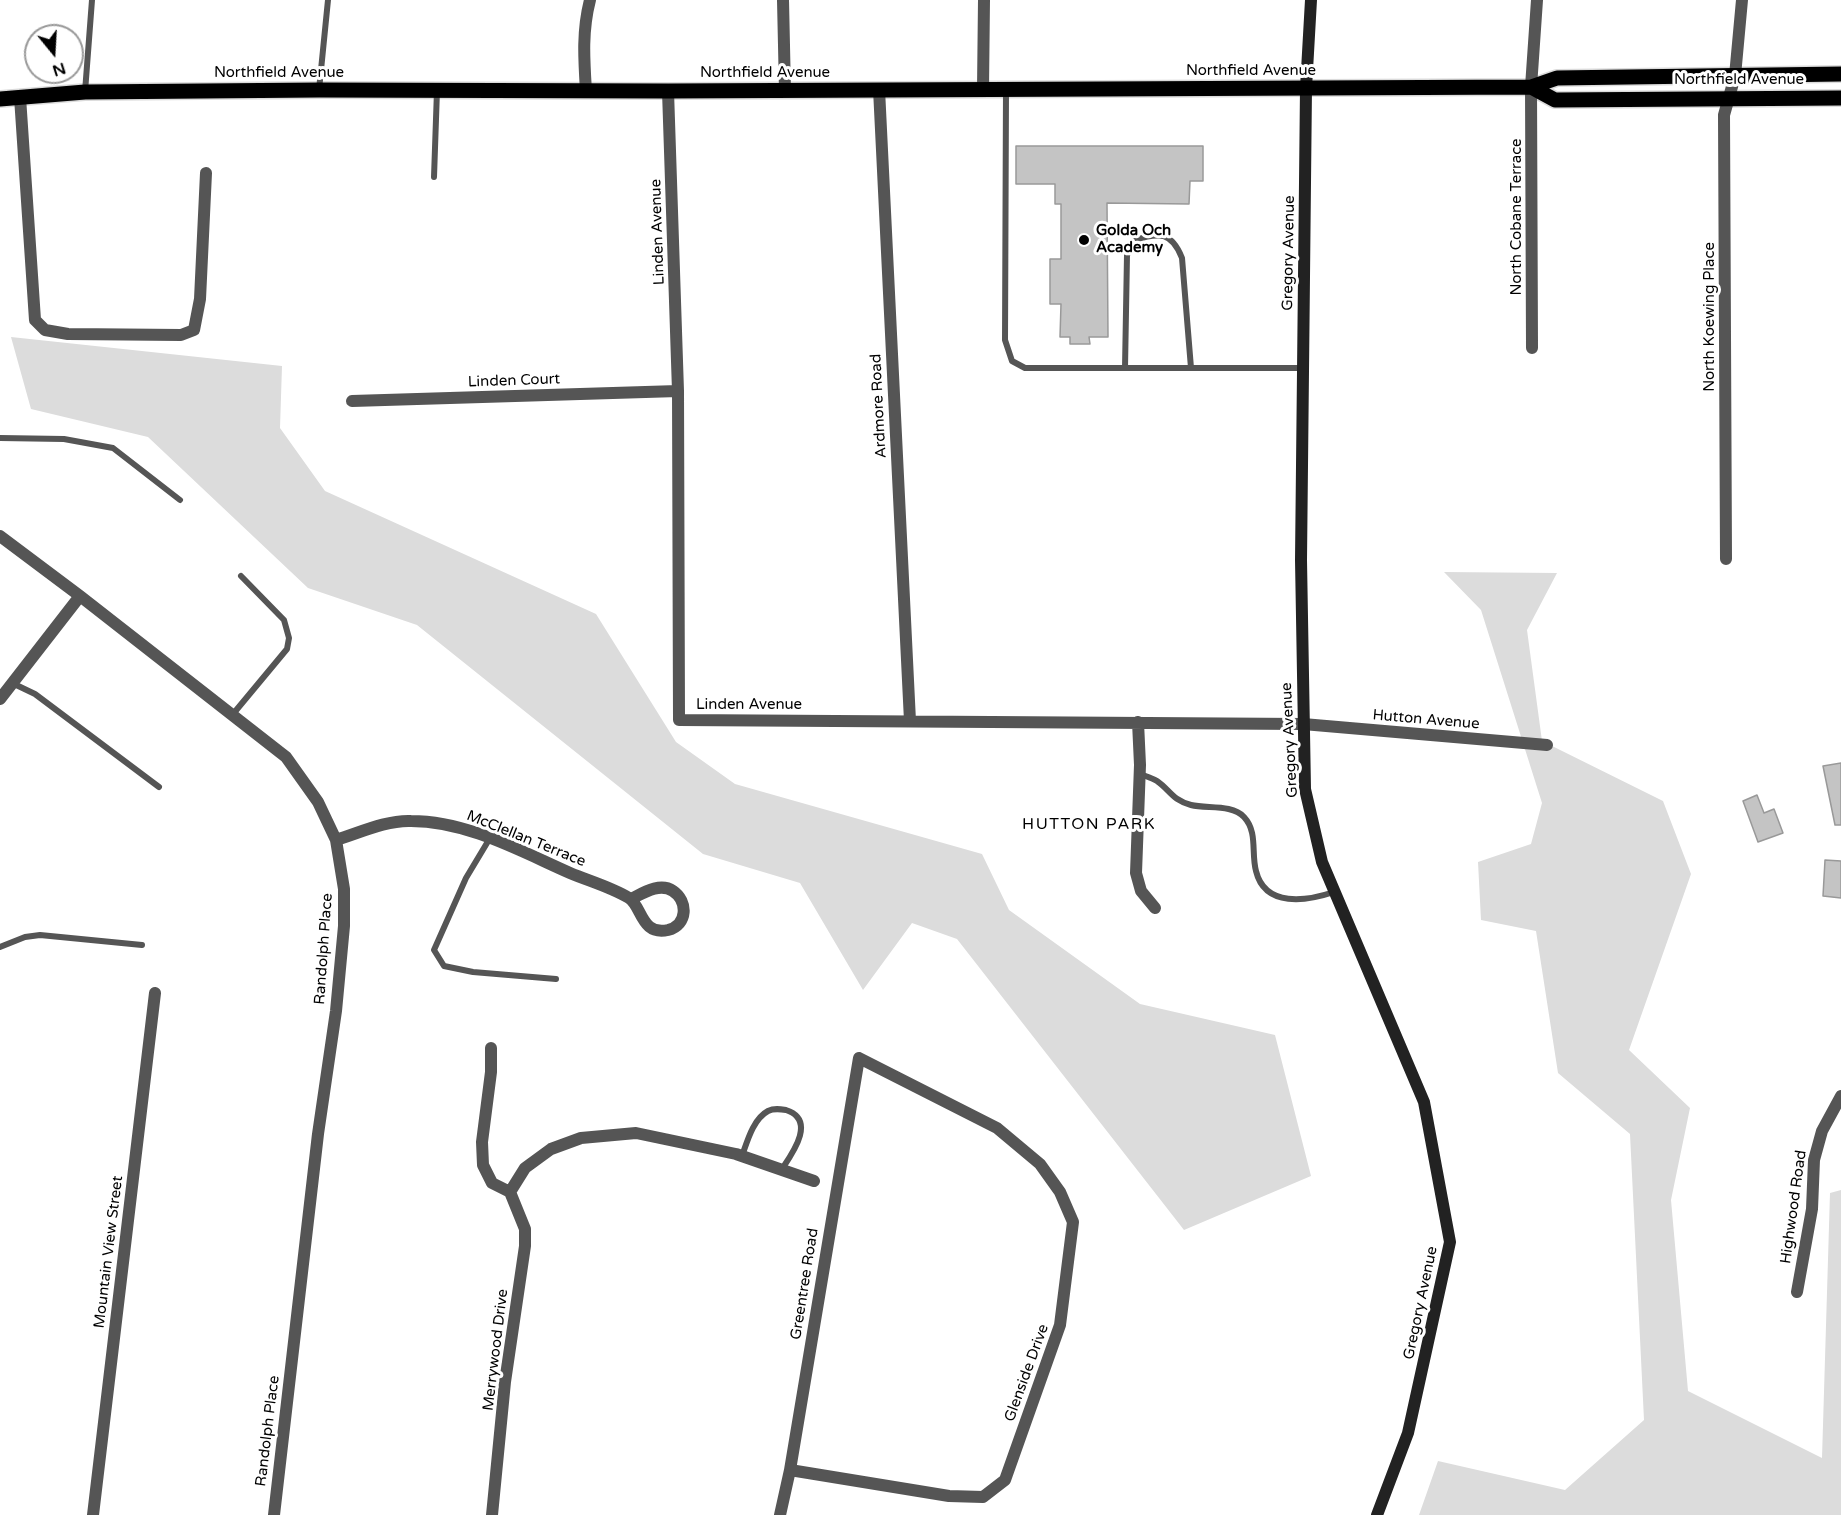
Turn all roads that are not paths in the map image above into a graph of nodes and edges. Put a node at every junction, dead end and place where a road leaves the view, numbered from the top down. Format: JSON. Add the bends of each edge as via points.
{"nodes":[{"id":1,"x":92,"y":0,"type":"edge"},
{"id":2,"x":328,"y":0,"type":"edge"},
{"id":3,"x":590,"y":0,"type":"edge"},
{"id":4,"x":783,"y":0,"type":"edge"},
{"id":5,"x":984,"y":0,"type":"edge"},
{"id":6,"x":1311,"y":0,"type":"edge"},
{"id":7,"x":1537,"y":0,"type":"edge"},
{"id":8,"x":1742,"y":0,"type":"edge"},
{"id":9,"x":1841,"y":74,"type":"edge"},
{"id":10,"x":1735,"y":76,"type":"junction"},
{"id":11,"x":1531,"y":87,"type":"junction"},
{"id":12,"x":1306,"y":88,"type":"junction"},
{"id":13,"x":879,"y":89,"type":"junction"},
{"id":14,"x":983,"y":89,"type":"junction"},
{"id":15,"x":319,"y":90,"type":"junction"},
{"id":16,"x":437,"y":90,"type":"junction"},
{"id":17,"x":1006,"y":90,"type":"junction"},
{"id":18,"x":586,"y":91,"type":"junction"},
{"id":19,"x":668,"y":91,"type":"junction"},
{"id":20,"x":785,"y":91,"type":"junction"},
{"id":21,"x":85,"y":92,"type":"junction"},
{"id":22,"x":20,"y":97,"type":"junction"},
{"id":23,"x":1729,"y":98,"type":"junction"},
{"id":24,"x":1841,"y":98,"type":"edge"},
{"id":25,"x":0,"y":99,"type":"edge"},
{"id":26,"x":206,"y":173,"type":"dead end"},
{"id":27,"x":434,"y":177,"type":"dead end"},
{"id":28,"x":1532,"y":348,"type":"dead end"},
{"id":29,"x":1125,"y":368,"type":"junction"},
{"id":30,"x":1191,"y":368,"type":"junction"},
{"id":31,"x":1303,"y":368,"type":"junction"},
{"id":32,"x":678,"y":391,"type":"junction"},
{"id":33,"x":352,"y":401,"type":"dead end"},
{"id":34,"x":0,"y":438,"type":"edge"},
{"id":35,"x":180,"y":500,"type":"dead end"},
{"id":36,"x":0,"y":536,"type":"edge"},
{"id":37,"x":1726,"y":559,"type":"dead end"},
{"id":38,"x":241,"y":576,"type":"dead end"},
{"id":39,"x":80,"y":596,"type":"junction"},
{"id":40,"x":12,"y":683,"type":"junction"},
{"id":41,"x":0,"y":699,"type":"edge"},
{"id":42,"x":233,"y":714,"type":"junction"},
{"id":43,"x":910,"y":721,"type":"junction"},
{"id":44,"x":1138,"y":723,"type":"junction"},
{"id":45,"x":1303,"y":724,"type":"junction"},
{"id":46,"x":1547,"y":745,"type":"dead end"},
{"id":47,"x":1140,"y":774,"type":"junction"},
{"id":48,"x":159,"y":787,"type":"dead end"},
{"id":49,"x":490,"y":838,"type":"junction"},
{"id":50,"x":336,"y":840,"type":"junction"},
{"id":51,"x":1335,"y":891,"type":"junction"},
{"id":52,"x":631,"y":899,"type":"dead end"},
{"id":53,"x":1155,"y":909,"type":"dead end"},
{"id":54,"x":142,"y":945,"type":"dead end"},
{"id":55,"x":0,"y":947,"type":"edge"},
{"id":56,"x":556,"y":979,"type":"dead end"},
{"id":57,"x":155,"y":993,"type":"dead end"},
{"id":58,"x":491,"y":1048,"type":"dead end"},
{"id":59,"x":859,"y":1058,"type":"joint"},
{"id":60,"x":1841,"y":1096,"type":"edge"},
{"id":61,"x":742,"y":1156,"type":"junction"},
{"id":62,"x":781,"y":1170,"type":"junction"},
{"id":63,"x":814,"y":1181,"type":"dead end"},
{"id":64,"x":510,"y":1192,"type":"junction"},
{"id":65,"x":1797,"y":1292,"type":"dead end"},
{"id":66,"x":790,"y":1470,"type":"junction"},
{"id":67,"x":93,"y":1515,"type":"edge"},
{"id":68,"x":274,"y":1515,"type":"edge"},
{"id":69,"x":492,"y":1515,"type":"edge"},
{"id":70,"x":780,"y":1515,"type":"edge"},
{"id":71,"x":1377,"y":1515,"type":"edge"}],
"edges":[{"from":1,"to":21,"type":"lane"},
{"from":2,"to":15,"type":"lane"},
{"from":3,"to":18,"type":"street","via":[[583,45]]},
{"from":4,"to":20,"type":"street"},
{"from":5,"to":14,"type":"street"},
{"from":6,"to":12,"type":"main road","name":"Gregory Avenue"},
{"from":7,"to":11,"type":"street","name":"North Cobane Terrace"},
{"from":8,"to":10,"type":"street","name":"North Koewing Place"},
{"from":9,"to":10,"type":"main road","name":"Northfield Avenue"},
{"from":10,"to":11,"type":"main road","name":"Northfield Avenue","via":[[1557,78]]},
{"from":10,"to":23,"type":"street","name":"North Koewing Place"},
{"from":11,"to":12,"type":"main road","name":"Northfield Avenue"},
{"from":11,"to":23,"type":"main road","name":"Northfield Avenue","via":[[1555,100]]},
{"from":11,"to":28,"type":"street","name":"North Cobane Terrace"},
{"from":12,"to":17,"type":"main road","name":"Northfield Avenue"},
{"from":12,"to":31,"type":"main road","name":"Gregory Avenue"},
{"from":13,"to":14,"type":"main road","name":"Northfield Avenue"},
{"from":13,"to":20,"type":"main road","name":"Northfield Avenue"},
{"from":13,"to":43,"type":"street","name":"Ardmore Road"},
{"from":14,"to":17,"type":"main road","name":"Northfield Avenue"},
{"from":15,"to":16,"type":"main road","name":"Northfield Avenue"},
{"from":15,"to":21,"type":"main road","name":"Northfield Avenue"},
{"from":16,"to":18,"type":"main road","name":"Northfield Avenue"},
{"from":16,"to":27,"type":"lane"},
{"from":17,"to":29,"type":"lane","via":[[1005,340],[1012,361],[1025,368]]},
{"from":18,"to":19,"type":"main road","name":"Northfield Avenue"},
{"from":19,"to":20,"type":"main road","name":"Northfield Avenue"},
{"from":19,"to":32,"type":"street","name":"Linden Avenue"},
{"from":21,"to":22,"type":"main road","name":"Northfield Avenue"},
{"from":22,"to":25,"type":"main road","name":"Northfield Avenue"},
{"from":22,"to":26,"type":"street","via":[[35,320],[45,330],[68,334],[181,335],[194,330],[200,299]]},
{"from":23,"to":24,"type":"main road","name":"Northfield Avenue"},
{"from":23,"to":37,"type":"street","name":"North Koewing Place","via":[[1724,115]]},
{"from":29,"to":30,"type":"lane"},
{"from":29,"to":30,"type":"lane","via":[[1127,255],[1135,240],[1152,234],[1176,244],[1182,258]]},
{"from":30,"to":31,"type":"lane"},
{"from":31,"to":45,"type":"main road","name":"Gregory Avenue"},
{"from":32,"to":33,"type":"street","name":"Linden Court"},
{"from":32,"to":43,"type":"street","name":"Linden Avenue","via":[[679,720]]},
{"from":34,"to":35,"type":"lane","via":[[64,439],[113,448]]},
{"from":36,"to":39,"type":"street","name":"Randolph Place"},
{"from":38,"to":42,"type":"lane","via":[[284,620],[289,638],[287,649]]},
{"from":39,"to":40,"type":"street"},
{"from":39,"to":42,"type":"street","name":"Randolph Place"},
{"from":40,"to":41,"type":"street"},
{"from":40,"to":48,"type":"lane","via":[[34,694]]},
{"from":42,"to":50,"type":"street","name":"Randolph Place","via":[[286,757],[318,802]]},
{"from":43,"to":44,"type":"street","name":"Linden Avenue"},
{"from":44,"to":45,"type":"street","name":"Linden Avenue"},
{"from":44,"to":47,"type":"street"},
{"from":45,"to":46,"type":"street","name":"Hutton Avenue"},
{"from":45,"to":51,"type":"main road","name":"Gregory Avenue","via":[[1305,789],[1322,862]]},
{"from":47,"to":51,"type":"lane","via":[[1191,805],[1232,810],[1244,816],[1252,833],[1256,872],[1276,897],[1315,898]]},
{"from":47,"to":53,"type":"street","via":[[1136,873],[1142,891]]},
{"from":49,"to":50,"type":"street","name":"McClellan Terrace","via":[[440,823],[409,820]]},
{"from":49,"to":52,"type":"street","name":"McClellan Terrace"},
{"from":49,"to":56,"type":"lane","via":[[466,878],[434,950],[444,966]]},
{"from":50,"to":68,"type":"street","name":"Randolph Place","via":[[344,889],[344,926]]},
{"from":51,"to":71,"type":"main road","name":"Gregory Avenue","via":[[1424,1102],[1450,1242],[1408,1433]]},
{"from":54,"to":55,"type":"lane","via":[[40,935]]},
{"from":57,"to":67,"type":"street","name":"Mountain View Street"},
{"from":58,"to":64,"type":"street","name":"Merrywood Drive","via":[[483,1165],[492,1183]]},
{"from":59,"to":66,"type":"street","name":"Greentree Road"},
{"from":59,"to":66,"type":"street","name":"Glenside Drive","via":[[997,1128],[1040,1164],[1059,1192],[1072,1222],[1060,1325],[1005,1480],[983,1497],[949,1496]]},
{"from":60,"to":65,"type":"street","name":"Highwood Road","via":[[1822,1131],[1814,1160],[1812,1209]]},
{"from":61,"to":62,"type":"street"},
{"from":61,"to":62,"type":"lane","via":[[751,1132],[767,1111],[778,1108],[791,1112],[799,1119],[799,1143]]},
{"from":61,"to":64,"type":"street","via":[[636,1133],[581,1138],[551,1149],[525,1168]]},
{"from":62,"to":63,"type":"street"},
{"from":64,"to":69,"type":"street","name":"Merrywood Drive","via":[[525,1229],[525,1246],[505,1382]]},
{"from":66,"to":70,"type":"street","name":"Greentree Road"}]}
